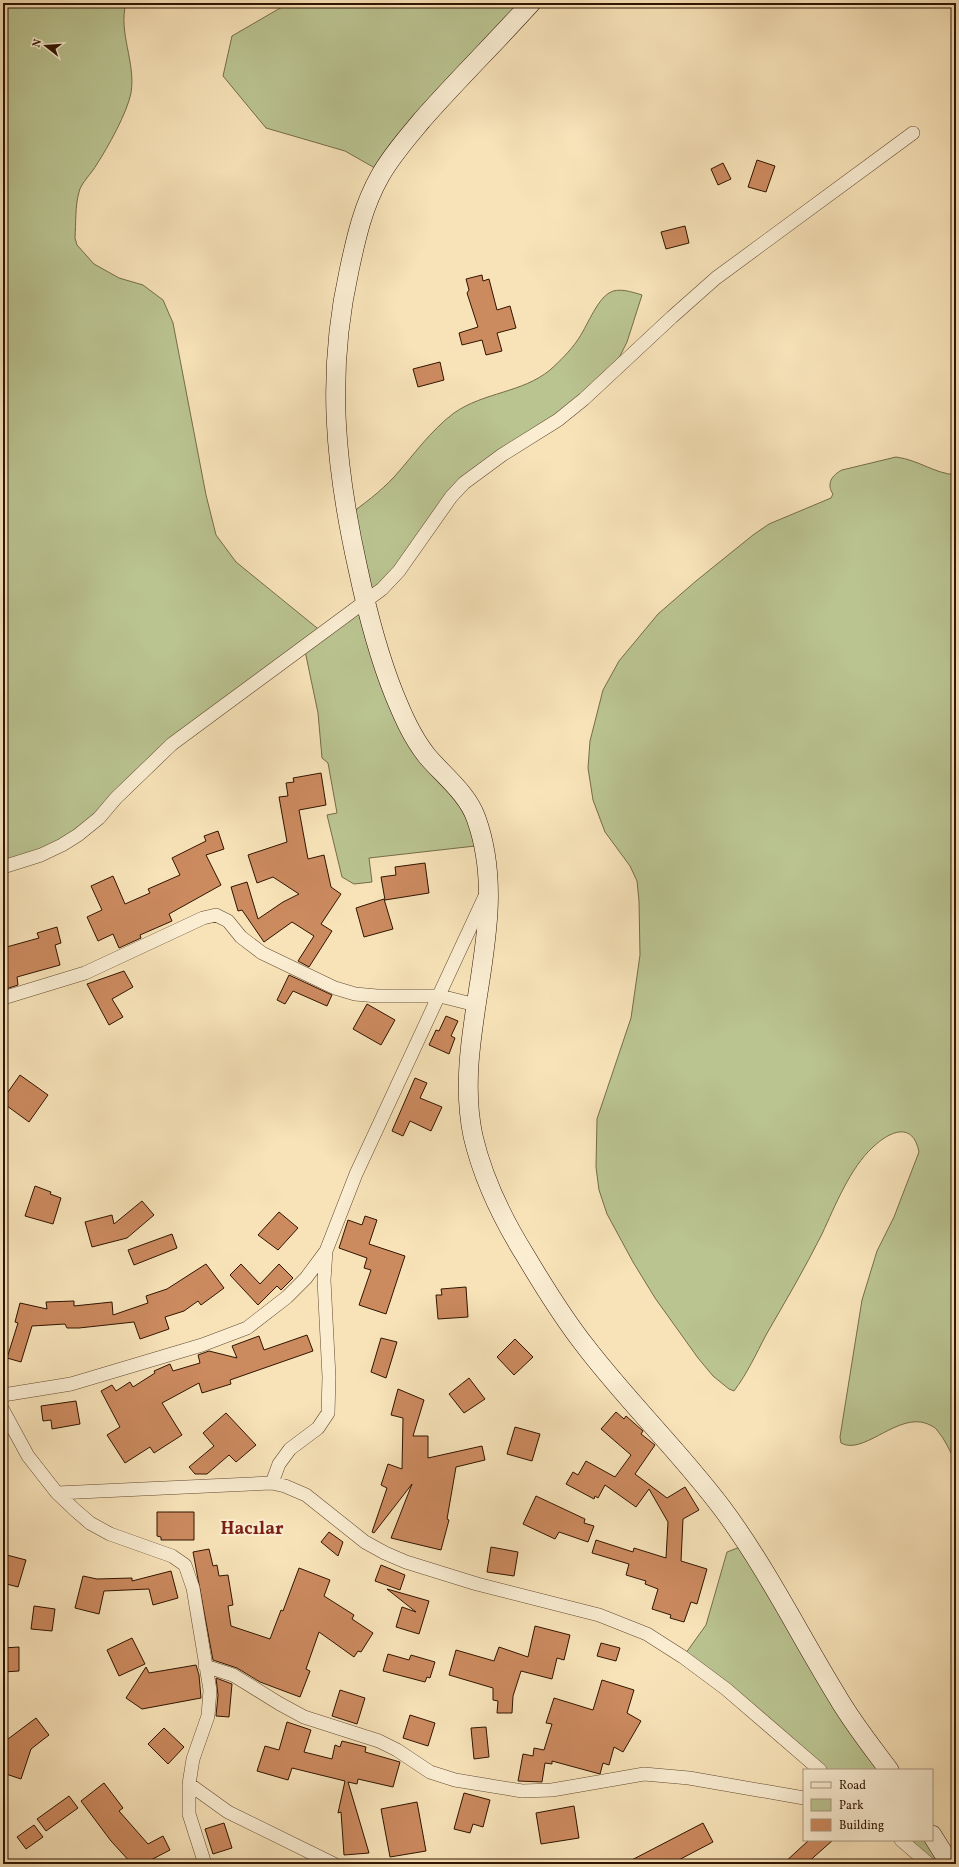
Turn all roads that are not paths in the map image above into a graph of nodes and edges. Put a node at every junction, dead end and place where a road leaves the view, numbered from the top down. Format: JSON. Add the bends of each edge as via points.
{"nodes":[{"id":1,"x":531,"y":3,"type":"edge"},
{"id":2,"x":912,"y":133,"type":"dead end"},
{"id":3,"x":365,"y":602,"type":"junction"},
{"id":4,"x":3,"y":867,"type":"edge"},
{"id":5,"x":488,"y":889,"type":"junction"},
{"id":6,"x":440,"y":996,"type":"junction"},
{"id":7,"x":3,"y":998,"type":"edge"},
{"id":8,"x":476,"y":1005,"type":"junction"},
{"id":9,"x":326,"y":1251,"type":"junction"},
{"id":10,"x":3,"y":1395,"type":"edge"},
{"id":11,"x":3,"y":1410,"type":"edge"},
{"id":12,"x":272,"y":1483,"type":"junction"},
{"id":13,"x":57,"y":1493,"type":"junction"},
{"id":14,"x":205,"y":1666,"type":"junction"},
{"id":15,"x":819,"y":1769,"type":"edge"},
{"id":16,"x":888,"y":1769,"type":"edge"},
{"id":17,"x":189,"y":1784,"type":"junction"},
{"id":18,"x":803,"y":1798,"type":"edge"},
{"id":19,"x":933,"y":1837,"type":"edge"},
{"id":20,"x":902,"y":1841,"type":"edge"},
{"id":21,"x":206,"y":1864,"type":"edge"},
{"id":22,"x":334,"y":1864,"type":"edge"},
{"id":23,"x":929,"y":1864,"type":"edge"},
{"id":24,"x":950,"y":1864,"type":"edge"}],
"edges":[{"from":1,"to":3,"type":"street","via":[[446,92],[382,172],[366,203],[354,246],[338,335],[334,385],[335,430],[340,477]]},
{"from":2,"to":3,"type":"street","via":[[716,278],[558,420],[478,470],[451,497],[399,572]]},
{"from":3,"to":4,"type":"street","via":[[172,744],[116,798],[100,818],[78,835],[41,855]]},
{"from":3,"to":5,"type":"street","via":[[379,652],[407,725],[424,752],[469,802],[476,817],[484,845]]},
{"from":5,"to":6,"type":"street"},
{"from":5,"to":8,"type":"street","via":[[484,962]]},
{"from":6,"to":7,"type":"street","via":[[377,996],[355,994],[335,988],[262,953],[241,937],[228,921],[216,915],[203,918],[85,973]]},
{"from":6,"to":8,"type":"street"},
{"from":6,"to":9,"type":"street","via":[[356,1174]]},
{"from":8,"to":16,"type":"street","via":[[468,1094],[473,1135],[492,1193],[510,1230],[554,1303],[586,1348],[719,1504],[748,1544],[840,1702]]},
{"from":9,"to":10,"type":"street","via":[[306,1278],[287,1297],[247,1328],[202,1345],[71,1384]]},
{"from":9,"to":12,"type":"street","via":[[324,1280],[329,1377],[328,1413],[318,1428],[290,1449],[279,1464]]},
{"from":11,"to":13,"type":"street","via":[[28,1456]]},
{"from":12,"to":13,"type":"street"},
{"from":12,"to":15,"type":"street","via":[[306,1495],[360,1539],[406,1562],[477,1584],[599,1615],[647,1634],[684,1657],[726,1689]]},
{"from":13,"to":14,"type":"street","via":[[90,1523],[172,1556],[185,1565],[192,1588]]},
{"from":14,"to":17,"type":"street","via":[[210,1704],[193,1758]]},
{"from":14,"to":18,"type":"street","via":[[233,1675],[304,1717],[379,1741],[430,1772],[455,1780],[522,1791],[552,1790],[644,1774],[689,1778]]},
{"from":17,"to":21,"type":"street","via":[[189,1814]]},
{"from":17,"to":22,"type":"street","via":[[228,1812]]},
{"from":19,"to":24,"type":"street"},
{"from":20,"to":23,"type":"street"}]}
